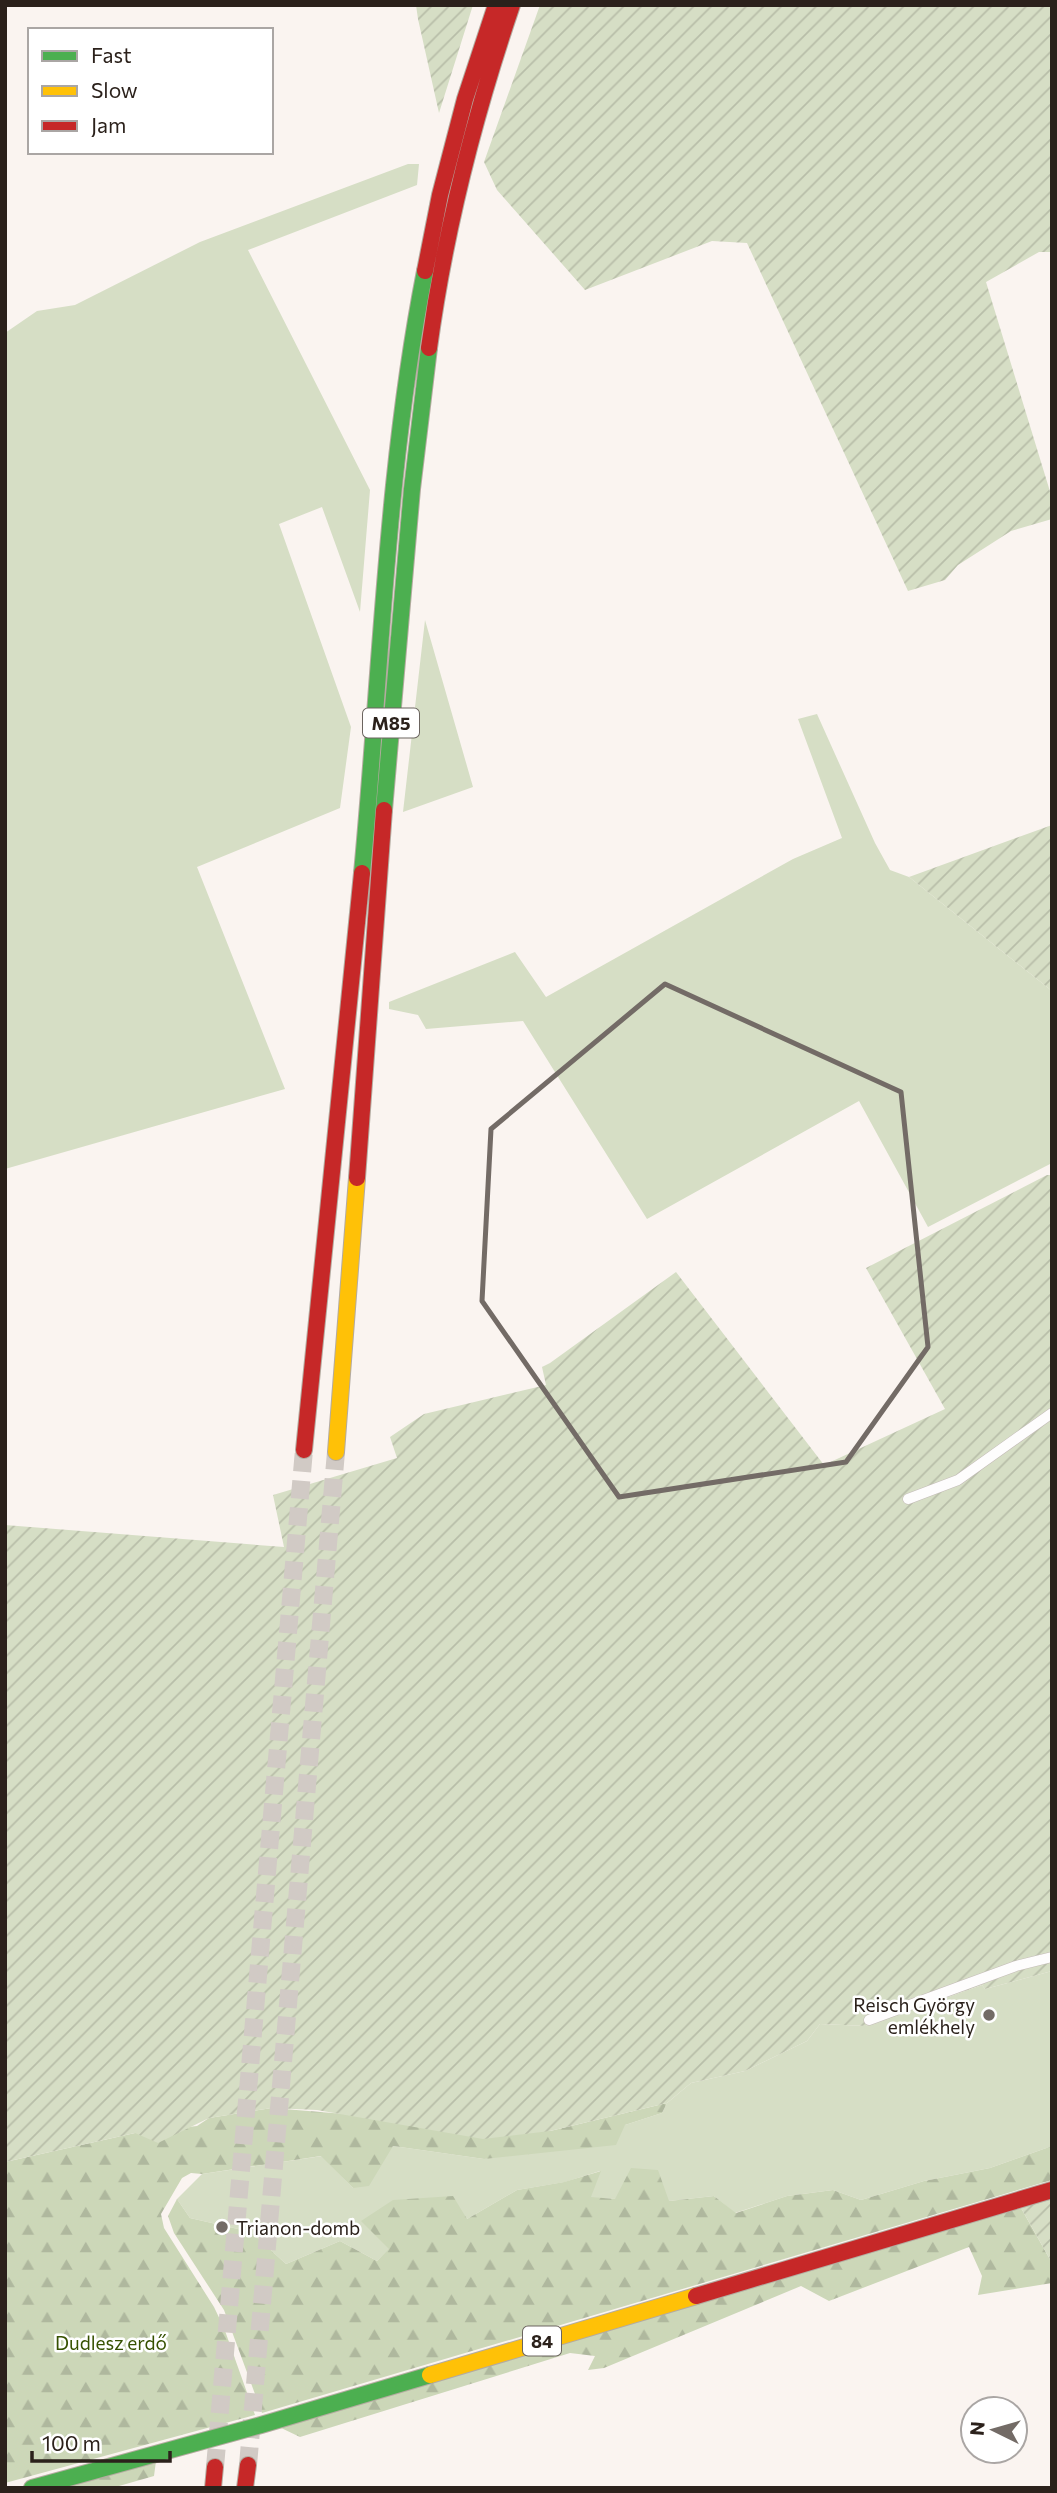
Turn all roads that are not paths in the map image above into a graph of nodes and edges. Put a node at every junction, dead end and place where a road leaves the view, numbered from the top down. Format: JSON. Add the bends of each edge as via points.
{"nodes":[{"id":1,"x":496,"y":5,"type":"edge"},
{"id":2,"x":512,"y":5,"type":"edge"},
{"id":3,"x":1052,"y":1413,"type":"edge"},
{"id":4,"x":304,"y":1450,"type":"tunnel mouth"},
{"id":5,"x":336,"y":1452,"type":"tunnel mouth"},
{"id":6,"x":908,"y":1499,"type":"dead end"},
{"id":7,"x":1052,"y":1957,"type":"edge"},
{"id":8,"x":869,"y":2020,"type":"dead end"},
{"id":9,"x":1052,"y":2190,"type":"edge"},
{"id":10,"x":248,"y":2465,"type":"tunnel mouth"},
{"id":11,"x":215,"y":2467,"type":"tunnel mouth"},
{"id":12,"x":32,"y":2488,"type":"edge"},
{"id":13,"x":213,"y":2488,"type":"edge"},
{"id":14,"x":245,"y":2488,"type":"edge"}],
"edges":[{"from":1,"to":4,"type":"main road","number":"M85","via":[[445,174],[422,278],[407,385]]},
{"from":2,"to":5,"type":"main road","number":"M85","via":[[459,179],[437,283],[423,382],[381,838]]},
{"from":3,"to":6,"type":"street","via":[[958,1480]]},
{"from":7,"to":8,"type":"street"},
{"from":9,"to":12,"type":"main road","number":"84","via":[[261,2425]]},
{"from":10,"to":14,"type":"main road"},
{"from":11,"to":13,"type":"main road"}]}
